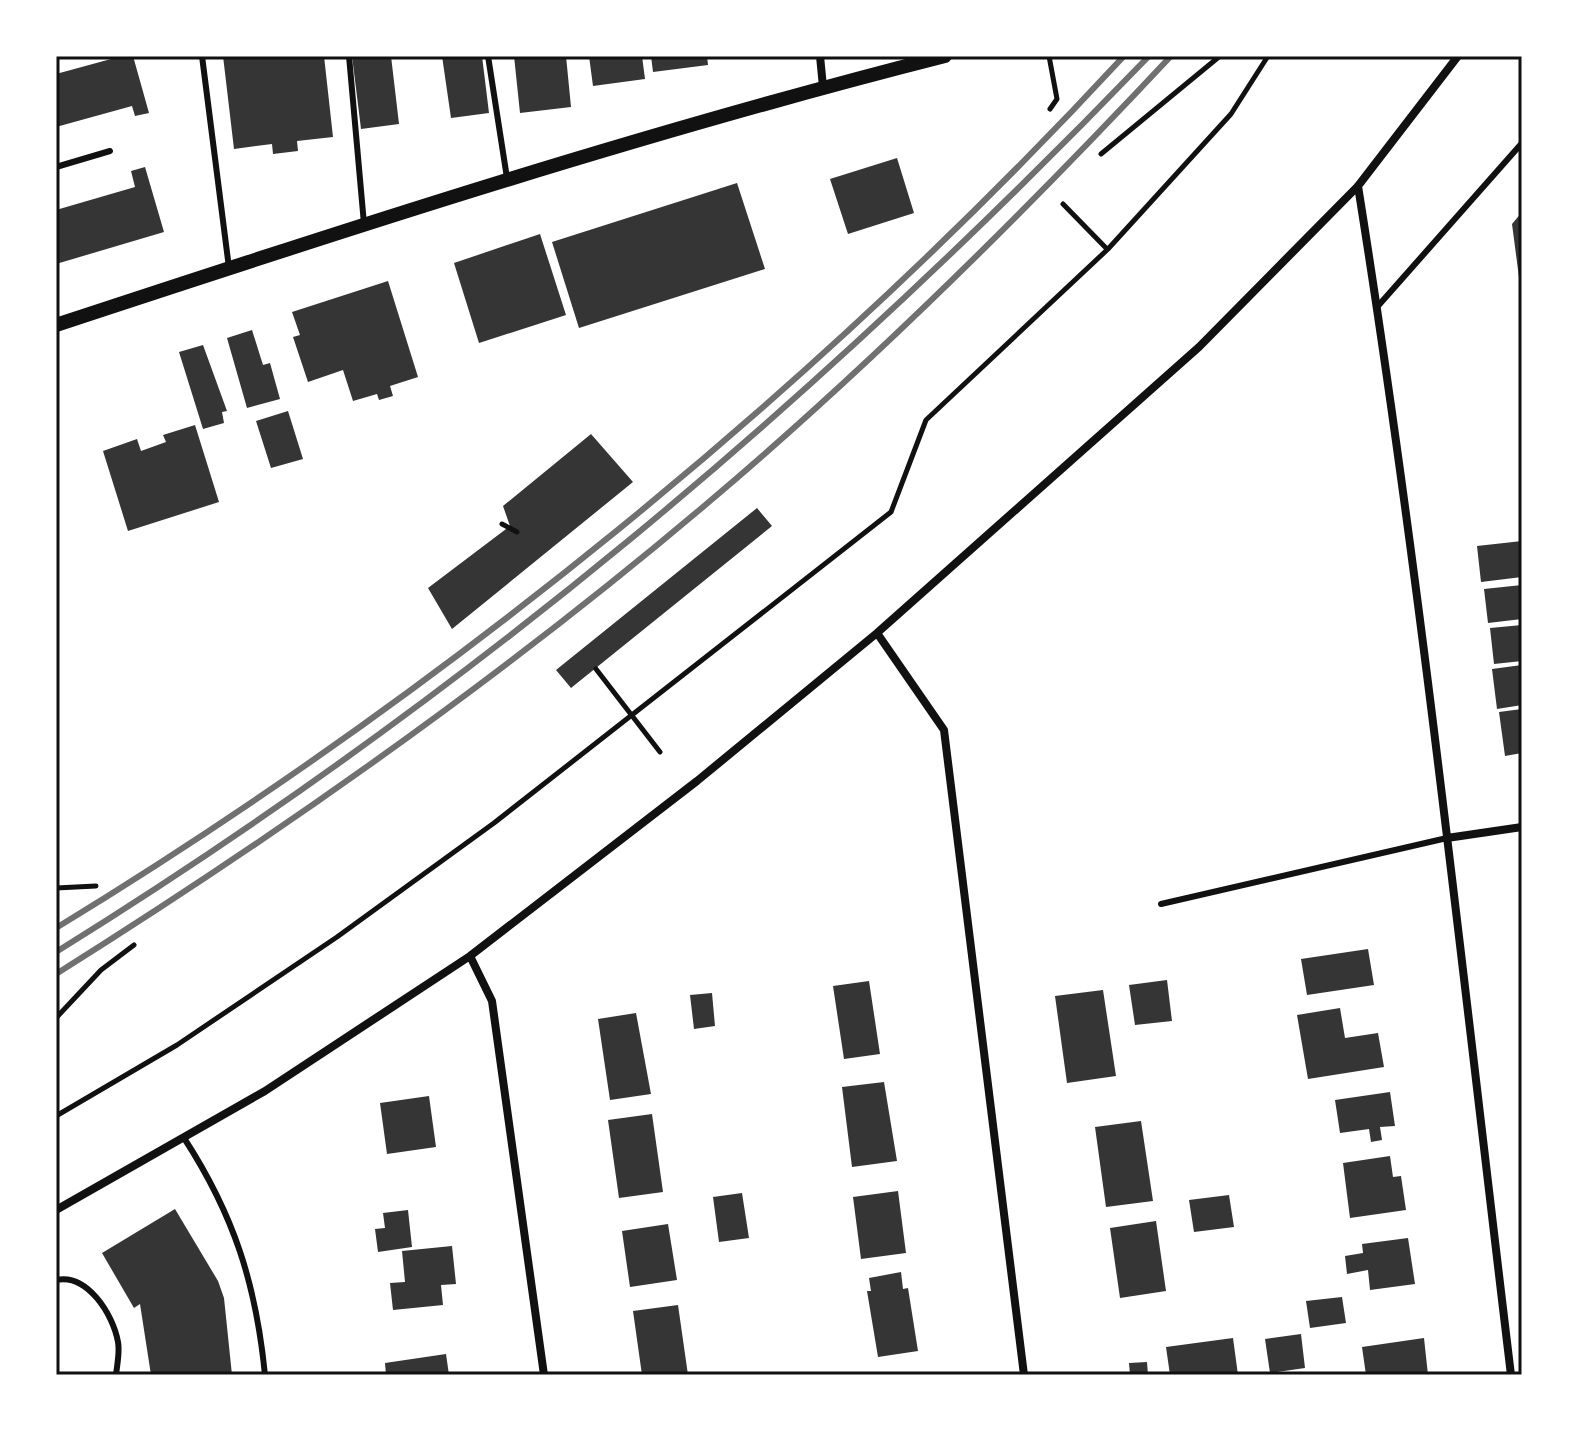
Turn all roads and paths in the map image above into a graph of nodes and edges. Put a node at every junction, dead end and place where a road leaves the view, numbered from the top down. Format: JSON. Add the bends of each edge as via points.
{"nodes":[{"id":1,"x":202,"y":56,"type":"edge"},
{"id":2,"x":349,"y":56,"type":"edge"},
{"id":3,"x":488,"y":56,"type":"edge"},
{"id":4,"x":820,"y":56,"type":"edge"},
{"id":5,"x":945,"y":56,"type":"edge"},
{"id":6,"x":1049,"y":56,"type":"edge"},
{"id":7,"x":1220,"y":56,"type":"edge"},
{"id":8,"x":1268,"y":56,"type":"edge"},
{"id":9,"x":1458,"y":56,"type":"edge"},
{"id":10,"x":823,"y":87,"type":"junction"},
{"id":11,"x":1050,"y":109,"type":"dead end"},
{"id":12,"x":1522,"y":143,"type":"edge"},
{"id":13,"x":110,"y":151,"type":"dead end"},
{"id":14,"x":1101,"y":154,"type":"dead end"},
{"id":15,"x":56,"y":167,"type":"edge"},
{"id":16,"x":508,"y":181,"type":"junction"},
{"id":17,"x":1358,"y":186,"type":"junction"},
{"id":18,"x":1063,"y":204,"type":"dead end"},
{"id":19,"x":364,"y":224,"type":"junction"},
{"id":20,"x":1108,"y":249,"type":"junction"},
{"id":21,"x":229,"y":268,"type":"junction"},
{"id":22,"x":1378,"y":306,"type":"junction"},
{"id":23,"x":56,"y":325,"type":"edge"},
{"id":24,"x":502,"y":524,"type":"dead end"},
{"id":25,"x":517,"y":532,"type":"dead end"},
{"id":26,"x":877,"y":633,"type":"junction"},
{"id":27,"x":596,"y":669,"type":"dead end"},
{"id":28,"x":631,"y":717,"type":"junction"},
{"id":29,"x":660,"y":752,"type":"dead end"},
{"id":30,"x":1522,"y":827,"type":"edge"},
{"id":31,"x":1447,"y":838,"type":"junction"},
{"id":32,"x":96,"y":886,"type":"dead end"},
{"id":33,"x":56,"y":888,"type":"edge"},
{"id":34,"x":1161,"y":904,"type":"dead end"},
{"id":35,"x":134,"y":945,"type":"dead end"},
{"id":36,"x":470,"y":956,"type":"junction"},
{"id":37,"x":56,"y":1018,"type":"edge"},
{"id":38,"x":56,"y":1116,"type":"edge"},
{"id":39,"x":184,"y":1138,"type":"junction"},
{"id":40,"x":56,"y":1210,"type":"edge"},
{"id":41,"x":56,"y":1280,"type":"edge"},
{"id":42,"x":116,"y":1375,"type":"edge"},
{"id":43,"x":265,"y":1375,"type":"edge"},
{"id":44,"x":544,"y":1375,"type":"edge"},
{"id":45,"x":1024,"y":1375,"type":"edge"},
{"id":46,"x":1511,"y":1375,"type":"edge"}],
"edges":[{"from":1,"to":21,"type":"lane"},
{"from":2,"to":19,"type":"lane"},
{"from":3,"to":16,"type":"lane"},
{"from":4,"to":10,"type":"street"},
{"from":5,"to":10,"type":"street"},
{"from":6,"to":11,"type":"path","via":[[1057,99]]},
{"from":7,"to":14,"type":"path"},
{"from":8,"to":20,"type":"path","via":[[1231,114]]},
{"from":9,"to":17,"type":"street"},
{"from":10,"to":16,"type":"street"},
{"from":12,"to":22,"type":"lane"},
{"from":13,"to":15,"type":"lane"},
{"from":16,"to":19,"type":"street"},
{"from":17,"to":22,"type":"street"},
{"from":17,"to":26,"type":"street","via":[[1199,347]]},
{"from":18,"to":20,"type":"path"},
{"from":19,"to":21,"type":"street"},
{"from":20,"to":28,"type":"path","via":[[926,420],[891,512]]},
{"from":21,"to":23,"type":"street"},
{"from":22,"to":31,"type":"street"},
{"from":24,"to":25,"type":"path"},
{"from":26,"to":36,"type":"street","via":[[697,781]]},
{"from":26,"to":45,"type":"street","via":[[944,730]]},
{"from":27,"to":28,"type":"path"},
{"from":28,"to":29,"type":"path"},
{"from":28,"to":38,"type":"path","via":[[337,937],[177,1045]]},
{"from":30,"to":31,"type":"street"},
{"from":31,"to":34,"type":"lane"},
{"from":31,"to":46,"type":"street"},
{"from":32,"to":33,"type":"path"},
{"from":35,"to":37,"type":"path","via":[[101,970]]},
{"from":36,"to":39,"type":"street"},
{"from":36,"to":44,"type":"street","via":[[492,1001]]},
{"from":39,"to":40,"type":"street"},
{"from":39,"to":43,"type":"lane","via":[[210,1178],[247,1266]]},
{"from":41,"to":42,"type":"lane","via":[[68,1277],[83,1283],[110,1320],[118,1343]]}]}
